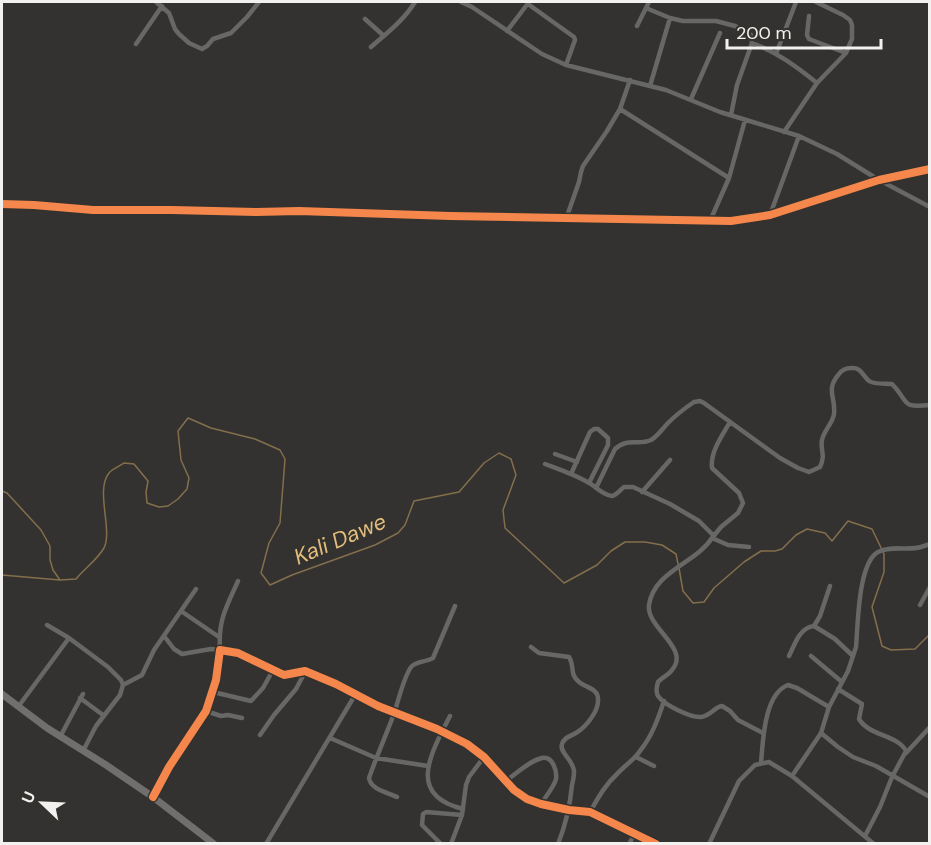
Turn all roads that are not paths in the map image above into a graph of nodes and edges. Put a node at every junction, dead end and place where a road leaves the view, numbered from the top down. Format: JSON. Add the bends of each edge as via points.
{"nodes":[{"id":1,"x":156,"y":2,"type":"edge"},
{"id":2,"x":259,"y":2,"type":"edge"},
{"id":3,"x":415,"y":2,"type":"edge"},
{"id":4,"x":461,"y":2,"type":"edge"},
{"id":5,"x":649,"y":2,"type":"edge"},
{"id":6,"x":796,"y":2,"type":"edge"},
{"id":7,"x":816,"y":2,"type":"edge"},
{"id":8,"x":528,"y":3,"type":"edge"},
{"id":9,"x":162,"y":6,"type":"junction"},
{"id":10,"x":646,"y":8,"type":"junction"},
{"id":11,"x":809,"y":16,"type":"dead end"},
{"id":12,"x":670,"y":18,"type":"junction"},
{"id":13,"x":365,"y":19,"type":"dead end"},
{"id":14,"x":637,"y":26,"type":"dead end"},
{"id":15,"x":507,"y":31,"type":"junction"},
{"id":16,"x":720,"y":33,"type":"dead end"},
{"id":17,"x":384,"y":36,"type":"junction"},
{"id":18,"x":752,"y":43,"type":"junction"},
{"id":19,"x":136,"y":44,"type":"dead end"},
{"id":20,"x":371,"y":47,"type":"dead end"},
{"id":21,"x":846,"y":53,"type":"junction"},
{"id":22,"x":776,"y":54,"type":"junction"},
{"id":23,"x":566,"y":64,"type":"junction"},
{"id":24,"x":630,"y":80,"type":"junction"},
{"id":25,"x":817,"y":83,"type":"junction"},
{"id":26,"x":650,"y":86,"type":"junction"},
{"id":27,"x":691,"y":99,"type":"junction"},
{"id":28,"x":620,"y":109,"type":"junction"},
{"id":29,"x":731,"y":115,"type":"junction"},
{"id":30,"x":745,"y":120,"type":"junction"},
{"id":31,"x":784,"y":132,"type":"junction"},
{"id":32,"x":799,"y":136,"type":"junction"},
{"id":33,"x":930,"y":169,"type":"edge"},
{"id":34,"x":729,"y":178,"type":"junction"},
{"id":35,"x":879,"y":180,"type":"junction"},
{"id":36,"x":2,"y":204,"type":"edge"},
{"id":37,"x":930,"y":207,"type":"edge"},
{"id":38,"x":770,"y":215,"type":"junction"},
{"id":39,"x":566,"y":219,"type":"junction"},
{"id":40,"x":710,"y":221,"type":"junction"},
{"id":41,"x":930,"y":405,"type":"edge"},
{"id":42,"x":730,"y":422,"type":"junction"},
{"id":43,"x":555,"y":454,"type":"dead end"},
{"id":44,"x":670,"y":460,"type":"dead end"},
{"id":45,"x":577,"y":462,"type":"junction"},
{"id":46,"x":545,"y":464,"type":"dead end"},
{"id":47,"x":571,"y":474,"type":"junction"},
{"id":48,"x":589,"y":483,"type":"junction"},
{"id":49,"x":596,"y":488,"type":"junction"},
{"id":50,"x":642,"y":492,"type":"junction"},
{"id":51,"x":713,"y":537,"type":"junction"},
{"id":52,"x":930,"y":543,"type":"edge"},
{"id":53,"x":749,"y":547,"type":"dead end"},
{"id":54,"x":238,"y":581,"type":"dead end"},
{"id":55,"x":830,"y":586,"type":"dead end"},
{"id":56,"x":930,"y":586,"type":"edge"},
{"id":57,"x":196,"y":589,"type":"dead end"},
{"id":58,"x":920,"y":605,"type":"dead end"},
{"id":59,"x":455,"y":606,"type":"dead end"},
{"id":60,"x":181,"y":611,"type":"junction"},
{"id":61,"x":47,"y":625,"type":"dead end"},
{"id":62,"x":814,"y":626,"type":"junction"},
{"id":63,"x":164,"y":636,"type":"junction"},
{"id":64,"x":219,"y":637,"type":"junction"},
{"id":65,"x":69,"y":638,"type":"junction"},
{"id":66,"x":531,"y":647,"type":"dead end"},
{"id":67,"x":220,"y":650,"type":"junction"},
{"id":68,"x":789,"y":656,"type":"dead end"},
{"id":69,"x":811,"y":656,"type":"dead end"},
{"id":70,"x":853,"y":656,"type":"junction"},
{"id":71,"x":273,"y":670,"type":"junction"},
{"id":72,"x":305,"y":672,"type":"junction"},
{"id":73,"x":842,"y":682,"type":"junction"},
{"id":74,"x":123,"y":685,"type":"junction"},
{"id":75,"x":838,"y":689,"type":"junction"},
{"id":76,"x":213,"y":692,"type":"junction"},
{"id":77,"x":2,"y":694,"type":"edge"},
{"id":78,"x":355,"y":695,"type":"junction"},
{"id":79,"x":664,"y":701,"type":"junction"},
{"id":80,"x":18,"y":707,"type":"junction"},
{"id":81,"x":829,"y":707,"type":"junction"},
{"id":82,"x":206,"y":711,"type":"junction"},
{"id":83,"x":394,"y":712,"type":"junction"},
{"id":84,"x":103,"y":716,"type":"junction"},
{"id":85,"x":450,"y":716,"type":"dead end"},
{"id":86,"x":242,"y":718,"type":"dead end"},
{"id":87,"x":930,"y":727,"type":"edge"},
{"id":88,"x":442,"y":731,"type":"junction"},
{"id":89,"x":763,"y":733,"type":"junction"},
{"id":90,"x":821,"y":733,"type":"junction"},
{"id":91,"x":260,"y":735,"type":"dead end"},
{"id":92,"x":60,"y":736,"type":"junction"},
{"id":93,"x":330,"y":738,"type":"junction"},
{"id":94,"x":82,"y":751,"type":"junction"},
{"id":95,"x":906,"y":753,"type":"junction"},
{"id":96,"x":484,"y":757,"type":"junction"},
{"id":97,"x":636,"y":757,"type":"junction"},
{"id":98,"x":376,"y":758,"type":"junction"},
{"id":99,"x":761,"y":763,"type":"junction"},
{"id":100,"x":428,"y":766,"type":"junction"},
{"id":101,"x":654,"y":766,"type":"dead end"},
{"id":102,"x":792,"y":776,"type":"junction"},
{"id":103,"x":893,"y":776,"type":"junction"},
{"id":104,"x":506,"y":781,"type":"junction"},
{"id":105,"x":153,"y":797,"type":"junction"},
{"id":106,"x":397,"y":797,"type":"dead end"},
{"id":107,"x":930,"y":797,"type":"edge"},
{"id":108,"x":541,"y":804,"type":"junction"},
{"id":109,"x":463,"y":809,"type":"junction"},
{"id":110,"x":569,"y":810,"type":"junction"},
{"id":111,"x":590,"y":812,"type":"junction"},
{"id":112,"x":462,"y":815,"type":"junction"},
{"id":113,"x":635,"y":833,"type":"junction"},
{"id":114,"x":866,"y":837,"type":"junction"},
{"id":115,"x":214,"y":843,"type":"edge"},
{"id":116,"x":266,"y":843,"type":"edge"},
{"id":117,"x":441,"y":843,"type":"edge"},
{"id":118,"x":451,"y":843,"type":"edge"},
{"id":119,"x":558,"y":843,"type":"edge"},
{"id":120,"x":629,"y":843,"type":"edge"},
{"id":121,"x":656,"y":843,"type":"edge"},
{"id":122,"x":709,"y":843,"type":"edge"},
{"id":123,"x":874,"y":843,"type":"edge"}],
"edges":[{"from":1,"to":9,"type":"street"},
{"from":2,"to":9,"type":"street","via":[[231,33],[213,39],[202,49],[179,34]]},
{"from":3,"to":17,"type":"street"},
{"from":4,"to":15,"type":"street"},
{"from":5,"to":10,"type":"street"},
{"from":6,"to":22,"type":"street"},
{"from":7,"to":21,"type":"street","via":[[850,20],[852,39]]},
{"from":8,"to":15,"type":"street"},
{"from":8,"to":23,"type":"street","via":[[574,37]]},
{"from":9,"to":19,"type":"street"},
{"from":10,"to":12,"type":"street"},
{"from":10,"to":14,"type":"street"},
{"from":11,"to":21,"type":"street","via":[[808,39]]},
{"from":12,"to":18,"type":"street","via":[[735,26],[751,35]]},
{"from":12,"to":26,"type":"street"},
{"from":13,"to":17,"type":"street"},
{"from":15,"to":23,"type":"street"},
{"from":16,"to":27,"type":"street"},
{"from":17,"to":20,"type":"street"},
{"from":18,"to":22,"type":"street"},
{"from":18,"to":29,"type":"street"},
{"from":21,"to":25,"type":"street"},
{"from":22,"to":25,"type":"street"},
{"from":23,"to":24,"type":"street"},
{"from":24,"to":26,"type":"street"},
{"from":24,"to":28,"type":"street"},
{"from":25,"to":31,"type":"street"},
{"from":26,"to":27,"type":"street"},
{"from":27,"to":29,"type":"street"},
{"from":28,"to":34,"type":"street"},
{"from":28,"to":39,"type":"street","via":[[583,166]]},
{"from":29,"to":30,"type":"street"},
{"from":30,"to":31,"type":"street"},
{"from":30,"to":34,"type":"street"},
{"from":31,"to":32,"type":"street"},
{"from":32,"to":35,"type":"street"},
{"from":32,"to":38,"type":"street"},
{"from":33,"to":35,"type":"street"},
{"from":34,"to":40,"type":"street"},
{"from":35,"to":37,"type":"street"},
{"from":35,"to":38,"type":"street"},
{"from":36,"to":39,"type":"street","via":[[93,210]]},
{"from":38,"to":40,"type":"street"},
{"from":39,"to":40,"type":"street"},
{"from":41,"to":42,"type":"street","via":[[907,404],[892,384],[874,383],[855,368],[840,371],[832,384],[834,416],[824,434],[823,460],[820,467],[809,471],[780,458]]},
{"from":42,"to":49,"type":"street","via":[[704,403],[694,402],[653,439],[619,445]]},
{"from":42,"to":51,"type":"street","via":[[714,452],[712,468],[739,493],[743,503]]},
{"from":43,"to":45,"type":"street"},
{"from":44,"to":50,"type":"street"},
{"from":45,"to":47,"type":"street"},
{"from":45,"to":48,"type":"street","via":[[590,432],[598,429],[608,438]]},
{"from":46,"to":47,"type":"street"},
{"from":47,"to":48,"type":"street"},
{"from":48,"to":49,"type":"street"},
{"from":49,"to":50,"type":"street","via":[[612,496],[628,486]]},
{"from":50,"to":51,"type":"street","via":[[699,521]]},
{"from":51,"to":53,"type":"street","via":[[734,546]]},
{"from":51,"to":79,"type":"street","via":[[657,586],[649,603],[654,623],[675,650],[674,668],[658,682],[656,689]]},
{"from":52,"to":70,"type":"street","via":[[920,548],[886,550],[871,558],[862,582]]},
{"from":54,"to":64,"type":"street","via":[[221,620]]},
{"from":55,"to":62,"type":"street"},
{"from":56,"to":58,"type":"street"},
{"from":57,"to":60,"type":"street"},
{"from":59,"to":83,"type":"street","via":[[433,658],[410,669]]},
{"from":60,"to":63,"type":"street"},
{"from":60,"to":64,"type":"street"},
{"from":61,"to":65,"type":"street"},
{"from":62,"to":68,"type":"street","via":[[802,632]]},
{"from":62,"to":70,"type":"street"},
{"from":63,"to":67,"type":"street","via":[[182,654]]},
{"from":63,"to":74,"type":"street","via":[[142,675]]},
{"from":64,"to":67,"type":"street"},
{"from":65,"to":74,"type":"street"},
{"from":65,"to":80,"type":"street"},
{"from":66,"to":110,"type":"street","via":[[539,653],[569,657],[576,680],[595,690],[598,697],[585,726],[561,745],[574,770]]},
{"from":67,"to":71,"type":"street","via":[[238,653]]},
{"from":67,"to":76,"type":"street"},
{"from":69,"to":73,"type":"street"},
{"from":70,"to":73,"type":"street"},
{"from":71,"to":72,"type":"street","via":[[284,675]]},
{"from":71,"to":76,"type":"street","via":[[251,701]]},
{"from":72,"to":78,"type":"street"},
{"from":72,"to":91,"type":"street"},
{"from":73,"to":75,"type":"street"},
{"from":74,"to":84,"type":"street"},
{"from":75,"to":81,"type":"street"},
{"from":75,"to":95,"type":"street","via":[[862,704],[859,718],[866,726],[902,745]]},
{"from":76,"to":82,"type":"street"},
{"from":77,"to":80,"type":"main road"},
{"from":78,"to":83,"type":"street"},
{"from":78,"to":93,"type":"street"},
{"from":79,"to":89,"type":"street","via":[[699,718],[722,706]]},
{"from":79,"to":97,"type":"street","via":[[653,730]]},
{"from":80,"to":92,"type":"main road"},
{"from":81,"to":89,"type":"street","via":[[785,685],[770,708]]},
{"from":81,"to":90,"type":"street"},
{"from":82,"to":86,"type":"street"},
{"from":82,"to":105,"type":"street"},
{"from":83,"to":88,"type":"street"},
{"from":83,"to":98,"type":"street"},
{"from":84,"to":92,"type":"street","via":[[81,696]]},
{"from":84,"to":94,"type":"street"},
{"from":85,"to":88,"type":"street"},
{"from":87,"to":95,"type":"street"},
{"from":88,"to":96,"type":"street"},
{"from":88,"to":100,"type":"street"},
{"from":89,"to":99,"type":"street"},
{"from":90,"to":102,"type":"street"},
{"from":90,"to":103,"type":"street","via":[[838,747]]},
{"from":92,"to":94,"type":"main road"},
{"from":93,"to":98,"type":"street"},
{"from":93,"to":116,"type":"street"},
{"from":94,"to":105,"type":"main road"},
{"from":95,"to":103,"type":"street"},
{"from":96,"to":104,"type":"street"},
{"from":96,"to":109,"type":"street","via":[[469,777]]},
{"from":97,"to":101,"type":"street"},
{"from":97,"to":111,"type":"street","via":[[614,776]]},
{"from":98,"to":100,"type":"street"},
{"from":98,"to":106,"type":"street","via":[[369,782]]},
{"from":99,"to":102,"type":"street","via":[[769,762]]},
{"from":99,"to":122,"type":"street","via":[[739,781]]},
{"from":100,"to":109,"type":"street","via":[[433,793],[444,803]]},
{"from":102,"to":114,"type":"street"},
{"from":103,"to":107,"type":"street"},
{"from":103,"to":114,"type":"street"},
{"from":104,"to":108,"type":"street","via":[[527,799]]},
{"from":104,"to":108,"type":"street","via":[[531,763],[542,758],[551,760],[556,778]]},
{"from":105,"to":115,"type":"main road"},
{"from":108,"to":110,"type":"street"},
{"from":109,"to":112,"type":"street"},
{"from":110,"to":111,"type":"street"},
{"from":110,"to":119,"type":"street"},
{"from":111,"to":113,"type":"street"},
{"from":112,"to":117,"type":"street","via":[[423,814],[422,825]]},
{"from":112,"to":118,"type":"street"},
{"from":113,"to":120,"type":"street"},
{"from":113,"to":121,"type":"street"},
{"from":114,"to":123,"type":"street"}]}
